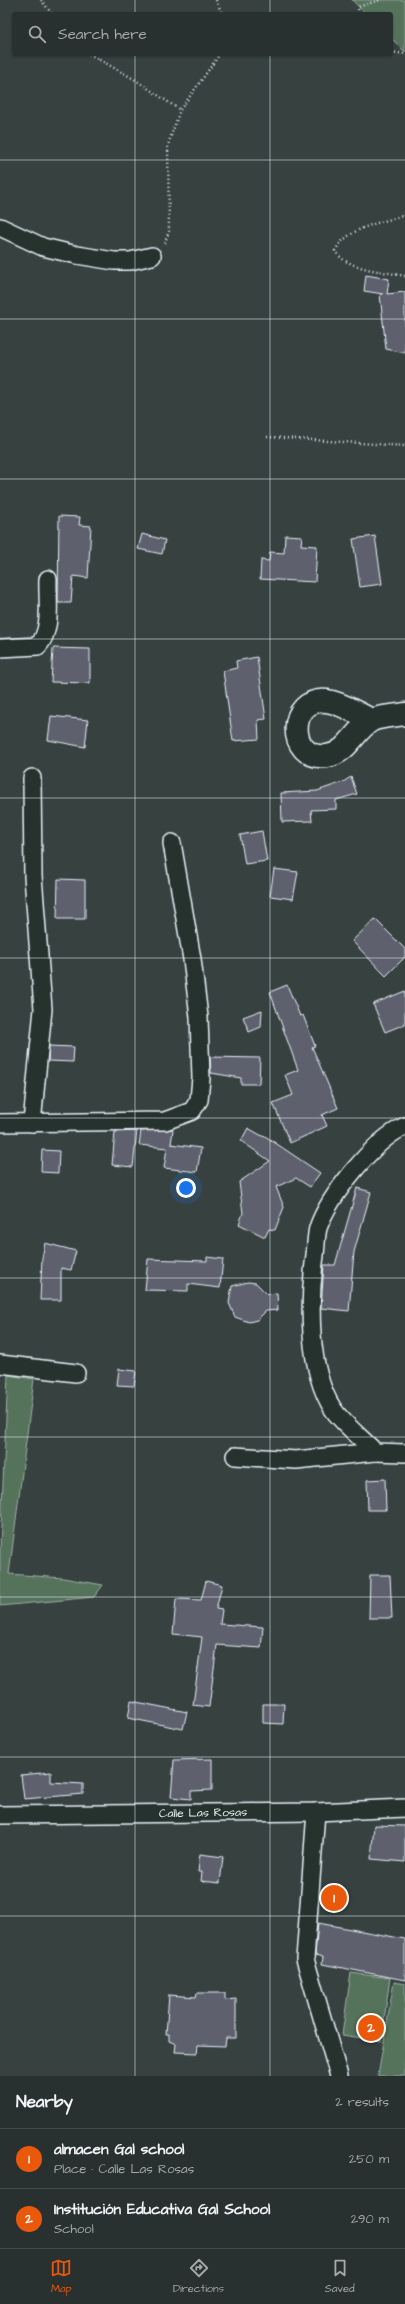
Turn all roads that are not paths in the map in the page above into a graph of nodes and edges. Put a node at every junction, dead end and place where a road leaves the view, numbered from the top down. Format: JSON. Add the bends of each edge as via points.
{"nodes":[{"id":1,"x":0,"y":227,"type":"edge"},
{"id":2,"x":152,"y":256,"type":"road end"},
{"id":3,"x":48,"y":579,"type":"dead end"},
{"id":4,"x":0,"y":648,"type":"edge"},
{"id":5,"x":405,"y":714,"type":"edge"},
{"id":6,"x":372,"y":720,"type":"dead end"},
{"id":7,"x":32,"y":778,"type":"dead end"},
{"id":8,"x":172,"y":843,"type":"dead end"},
{"id":9,"x":0,"y":1123,"type":"edge"},
{"id":10,"x":32,"y":1123,"type":"junction"},
{"id":11,"x":405,"y":1126,"type":"edge"},
{"id":12,"x":0,"y":1364,"type":"edge"},
{"id":13,"x":76,"y":1373,"type":"dead end"},
{"id":14,"x":375,"y":1452,"type":"junction"},
{"id":15,"x":405,"y":1453,"type":"edge"},
{"id":16,"x":235,"y":1456,"type":"dead end"},
{"id":17,"x":405,"y":1808,"type":"edge"},
{"id":18,"x":316,"y":1812,"type":"junction"},
{"id":19,"x":0,"y":1816,"type":"edge"},
{"id":20,"x":339,"y":2076,"type":"edge"}],
"edges":[{"from":1,"to":2,"type":"street","via":[[43,247],[78,255],[120,261]]},
{"from":3,"to":4,"type":"street","via":[[45,639],[38,646]]},
{"from":5,"to":6,"type":"street"},
{"from":7,"to":10,"type":"street","via":[[33,876],[43,1009]]},
{"from":8,"to":10,"type":"street","via":[[199,1017],[199,1100],[192,1111],[165,1121]]},
{"from":9,"to":10,"type":"street"},
{"from":11,"to":14,"type":"street","via":[[371,1152],[338,1191],[318,1228],[313,1270],[310,1328],[319,1376],[333,1409]]},
{"from":12,"to":13,"type":"street"},
{"from":14,"to":15,"type":"street"},
{"from":14,"to":16,"type":"street","via":[[296,1460]]},
{"from":17,"to":18,"type":"street","name":"Calle Las Rosas"},
{"from":18,"to":19,"type":"street","name":"Calle Las Rosas"},
{"from":18,"to":20,"type":"street","via":[[305,1959]]}]}
